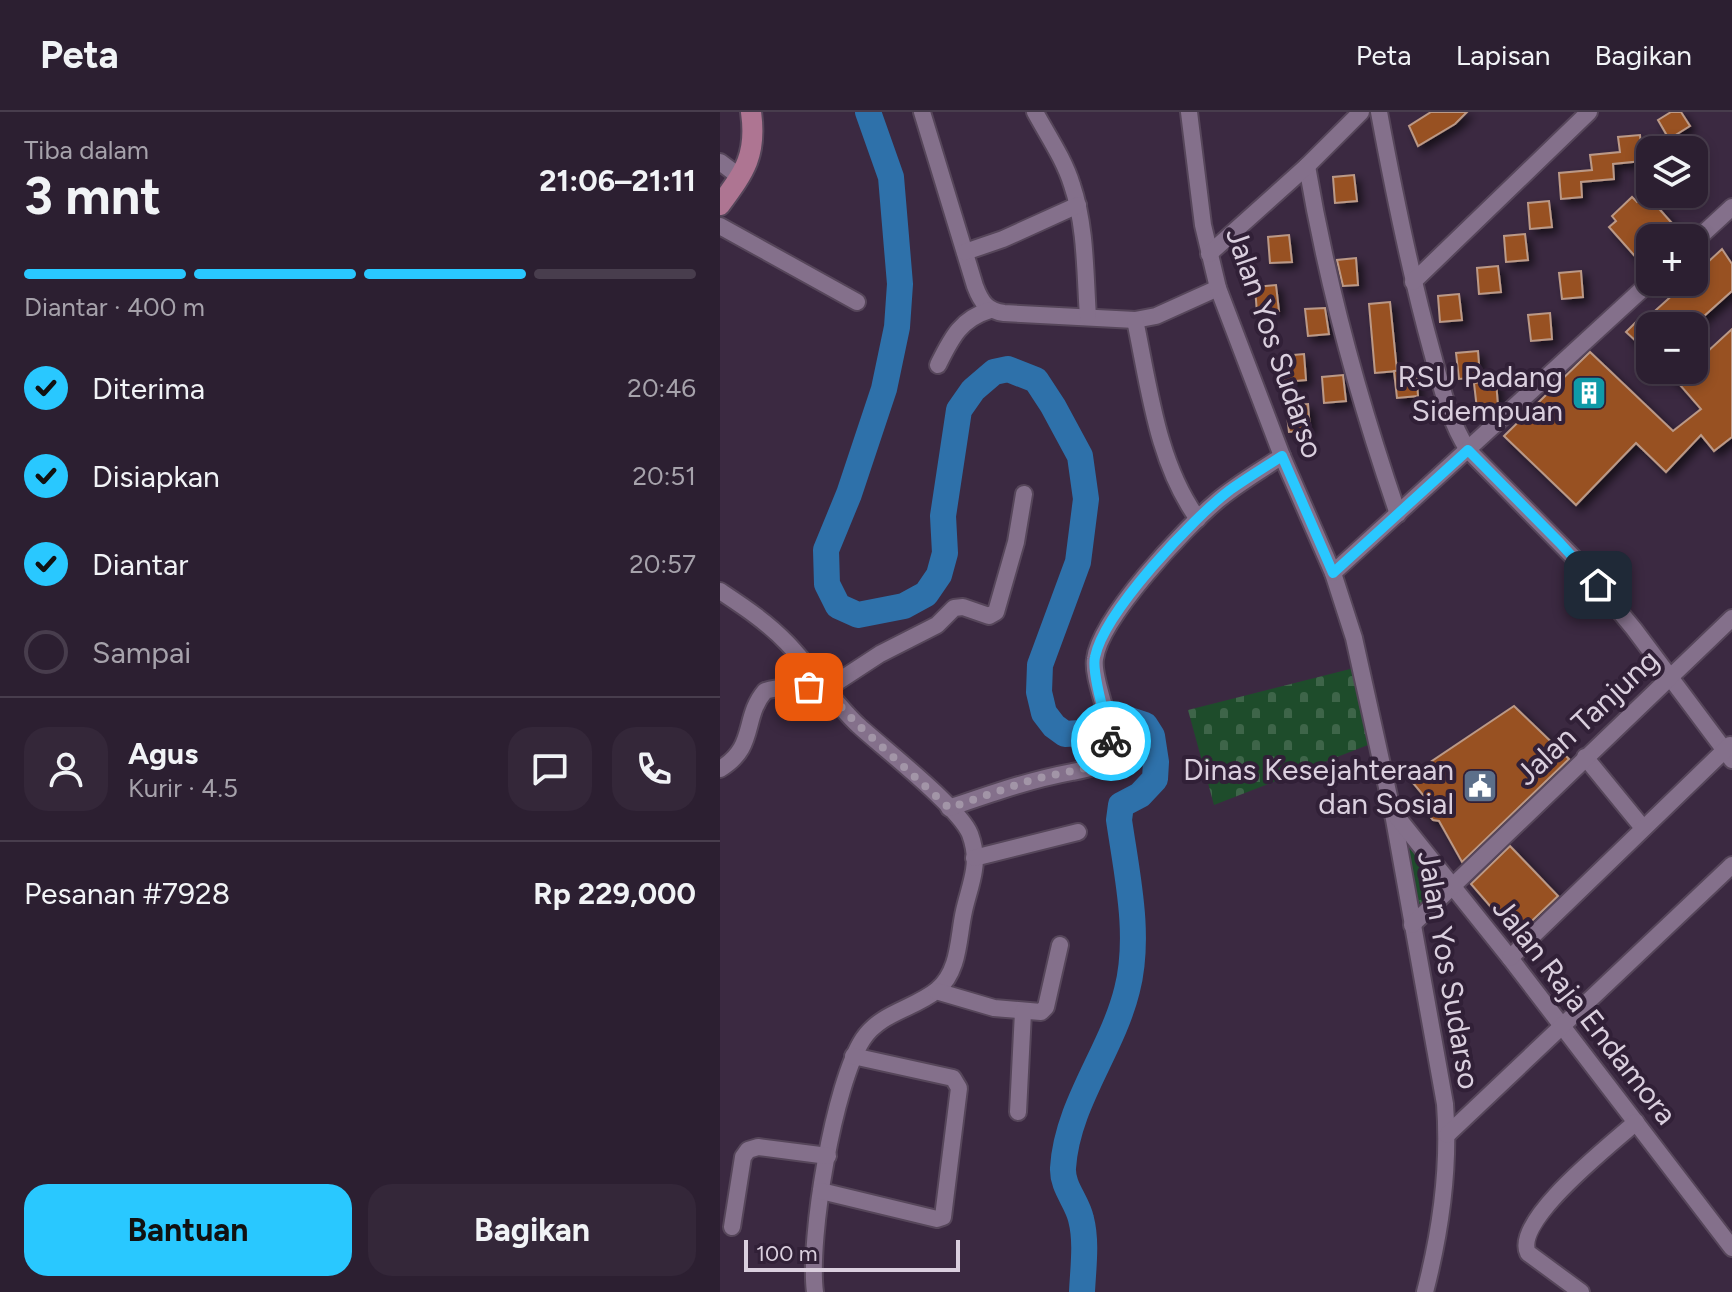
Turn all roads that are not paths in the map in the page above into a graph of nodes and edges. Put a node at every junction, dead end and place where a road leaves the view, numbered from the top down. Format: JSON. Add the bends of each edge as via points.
{"nodes":[{"id":1,"x":751,"y":112,"type":"edge"},
{"id":2,"x":922,"y":112,"type":"edge"},
{"id":3,"x":1035,"y":112,"type":"edge"},
{"id":4,"x":1189,"y":112,"type":"edge"},
{"id":5,"x":1361,"y":112,"type":"edge"},
{"id":6,"x":1379,"y":112,"type":"edge"},
{"id":7,"x":1589,"y":112,"type":"edge"},
{"id":8,"x":720,"y":162,"type":"edge"},
{"id":9,"x":1307,"y":166,"type":"junction"},
{"id":10,"x":740,"y":177,"type":"junction"},
{"id":11,"x":720,"y":205,"type":"edge"},
{"id":12,"x":1078,"y":205,"type":"junction"},
{"id":13,"x":1732,"y":207,"type":"edge"},
{"id":14,"x":720,"y":226,"type":"edge"},
{"id":15,"x":1708,"y":229,"type":"edge"},
{"id":16,"x":965,"y":252,"type":"junction"},
{"id":17,"x":1209,"y":254,"type":"junction"},
{"id":18,"x":1413,"y":282,"type":"junction"},
{"id":19,"x":1218,"y":288,"type":"junction"},
{"id":20,"x":1636,"y":295,"type":"edge"},
{"id":21,"x":857,"y":302,"type":"dead end"},
{"id":22,"x":990,"y":310,"type":"junction"},
{"id":23,"x":1088,"y":317,"type":"junction"},
{"id":24,"x":1135,"y":320,"type":"junction"},
{"id":25,"x":938,"y":365,"type":"dead end"},
{"id":26,"x":1468,"y":450,"type":"junction"},
{"id":27,"x":1282,"y":456,"type":"junction"},
{"id":28,"x":1024,"y":494,"type":"dead end"},
{"id":29,"x":1398,"y":514,"type":"junction"},
{"id":30,"x":1198,"y":519,"type":"junction"},
{"id":31,"x":1333,"y":573,"type":"junction"},
{"id":32,"x":720,"y":591,"type":"edge"},
{"id":33,"x":1732,"y":618,"type":"edge"},
{"id":34,"x":1670,"y":677,"type":"junction"},
{"id":35,"x":822,"y":687,"type":"junction"},
{"id":36,"x":1730,"y":751,"type":"edge"},
{"id":37,"x":1585,"y":757,"type":"junction"},
{"id":38,"x":720,"y":769,"type":"edge"},
{"id":39,"x":949,"y":808,"type":"junction"},
{"id":40,"x":1392,"y":810,"type":"junction"},
{"id":41,"x":1643,"y":828,"type":"junction"},
{"id":42,"x":1078,"y":832,"type":"dead end"},
{"id":43,"x":974,"y":858,"type":"junction"},
{"id":44,"x":1732,"y":865,"type":"edge"},
{"id":45,"x":1452,"y":886,"type":"junction"},
{"id":46,"x":1412,"y":925,"type":"junction"},
{"id":47,"x":1060,"y":945,"type":"dead end"},
{"id":48,"x":1510,"y":958,"type":"junction"},
{"id":49,"x":936,"y":991,"type":"junction"},
{"id":50,"x":1023,"y":1012,"type":"junction"},
{"id":51,"x":1562,"y":1025,"type":"junction"},
{"id":52,"x":853,"y":1056,"type":"junction"},
{"id":53,"x":1018,"y":1112,"type":"dead end"},
{"id":54,"x":1636,"y":1122,"type":"junction"},
{"id":55,"x":1447,"y":1135,"type":"junction"},
{"id":56,"x":828,"y":1156,"type":"junction"},
{"id":57,"x":821,"y":1191,"type":"junction"},
{"id":58,"x":732,"y":1227,"type":"dead end"},
{"id":59,"x":1730,"y":1240,"type":"edge"},
{"id":60,"x":815,"y":1292,"type":"edge"},
{"id":61,"x":1425,"y":1292,"type":"edge"},
{"id":62,"x":1581,"y":1292,"type":"edge"}],
"edges":[{"from":1,"to":10,"type":"main road","via":[[752,155]]},
{"from":2,"to":16,"type":"street"},
{"from":3,"to":12,"type":"street"},
{"from":4,"to":17,"type":"street","name":"Jalan Yos Sudarso"},
{"from":5,"to":9,"type":"street"},
{"from":6,"to":18,"type":"street"},
{"from":7,"to":18,"type":"street"},
{"from":8,"to":10,"type":"street"},
{"from":9,"to":17,"type":"street"},
{"from":9,"to":29,"type":"street","via":[[1328,280]]},
{"from":10,"to":11,"type":"main road"},
{"from":12,"to":16,"type":"street"},
{"from":12,"to":23,"type":"street"},
{"from":13,"to":15,"type":"street"},
{"from":14,"to":21,"type":"street"},
{"from":16,"to":22,"type":"street","via":[[979,298]]},
{"from":17,"to":19,"type":"street","name":"Jalan Yos Sudarso"},
{"from":18,"to":26,"type":"street","via":[[1455,427]]},
{"from":19,"to":24,"type":"street"},
{"from":19,"to":27,"type":"street","name":"Jalan Yos Sudarso"},
{"from":20,"to":26,"type":"street"},
{"from":22,"to":23,"type":"street"},
{"from":22,"to":25,"type":"street","via":[[969,318],[954,333]]},
{"from":23,"to":24,"type":"street"},
{"from":24,"to":30,"type":"street","via":[[1168,457]]},
{"from":26,"to":29,"type":"street"},
{"from":26,"to":34,"type":"street","via":[[1582,566]]},
{"from":27,"to":30,"type":"street"},
{"from":27,"to":31,"type":"street","name":"Jalan Yos Sudarso"},
{"from":28,"to":35,"type":"street","via":[[996,612],[987,616],[954,608],[937,625]]},
{"from":29,"to":31,"type":"street"},
{"from":30,"to":39,"type":"street","via":[[1109,626],[1094,661],[1111,739],[1109,753],[1096,766],[1034,779]]},
{"from":31,"to":40,"type":"street","name":"Jalan Yos Sudarso","via":[[1367,687]]},
{"from":32,"to":35,"type":"street","via":[[780,636]]},
{"from":33,"to":34,"type":"street","name":"Jalan Tanjung"},
{"from":34,"to":36,"type":"street"},
{"from":34,"to":37,"type":"street","name":"Jalan Tanjung"},
{"from":35,"to":38,"type":"street","via":[[765,691],[740,753]]},
{"from":35,"to":39,"type":"street"},
{"from":36,"to":41,"type":"street"},
{"from":37,"to":41,"type":"street"},
{"from":37,"to":45,"type":"street","name":"Jalan Tanjung"},
{"from":39,"to":43,"type":"street","via":[[968,830]]},
{"from":40,"to":45,"type":"street","name":"Jalan Raja Endamora"},
{"from":40,"to":46,"type":"street","name":"Jalan Yos Sudarso"},
{"from":41,"to":48,"type":"street"},
{"from":42,"to":43,"type":"street"},
{"from":43,"to":49,"type":"street","via":[[956,956]]},
{"from":44,"to":51,"type":"street"},
{"from":45,"to":46,"type":"street","name":"Jalan Tanjung"},
{"from":45,"to":48,"type":"street","name":"Jalan Raja Endamora"},
{"from":46,"to":55,"type":"street","name":"Jalan Yos Sudarso"},
{"from":47,"to":50,"type":"street","via":[[1044,1010]]},
{"from":48,"to":51,"type":"street","name":"Jalan Raja Endamora"},
{"from":49,"to":50,"type":"street"},
{"from":49,"to":52,"type":"street","via":[[889,1015],[865,1036]]},
{"from":50,"to":53,"type":"street"},
{"from":51,"to":54,"type":"street","name":"Jalan Raja Endamora"},
{"from":51,"to":55,"type":"street"},
{"from":52,"to":56,"type":"street"},
{"from":52,"to":57,"type":"street","via":[[957,1081],[943,1217]]},
{"from":54,"to":59,"type":"street","name":"Jalan Raja Endamora"},
{"from":54,"to":62,"type":"street","via":[[1551,1201],[1526,1237],[1528,1253]]},
{"from":55,"to":61,"type":"street","name":"Jalan Yos Sudarso","via":[[1439,1230]]},
{"from":56,"to":57,"type":"street"},
{"from":56,"to":58,"type":"street","via":[[748,1150]]},
{"from":57,"to":60,"type":"street"}]}
